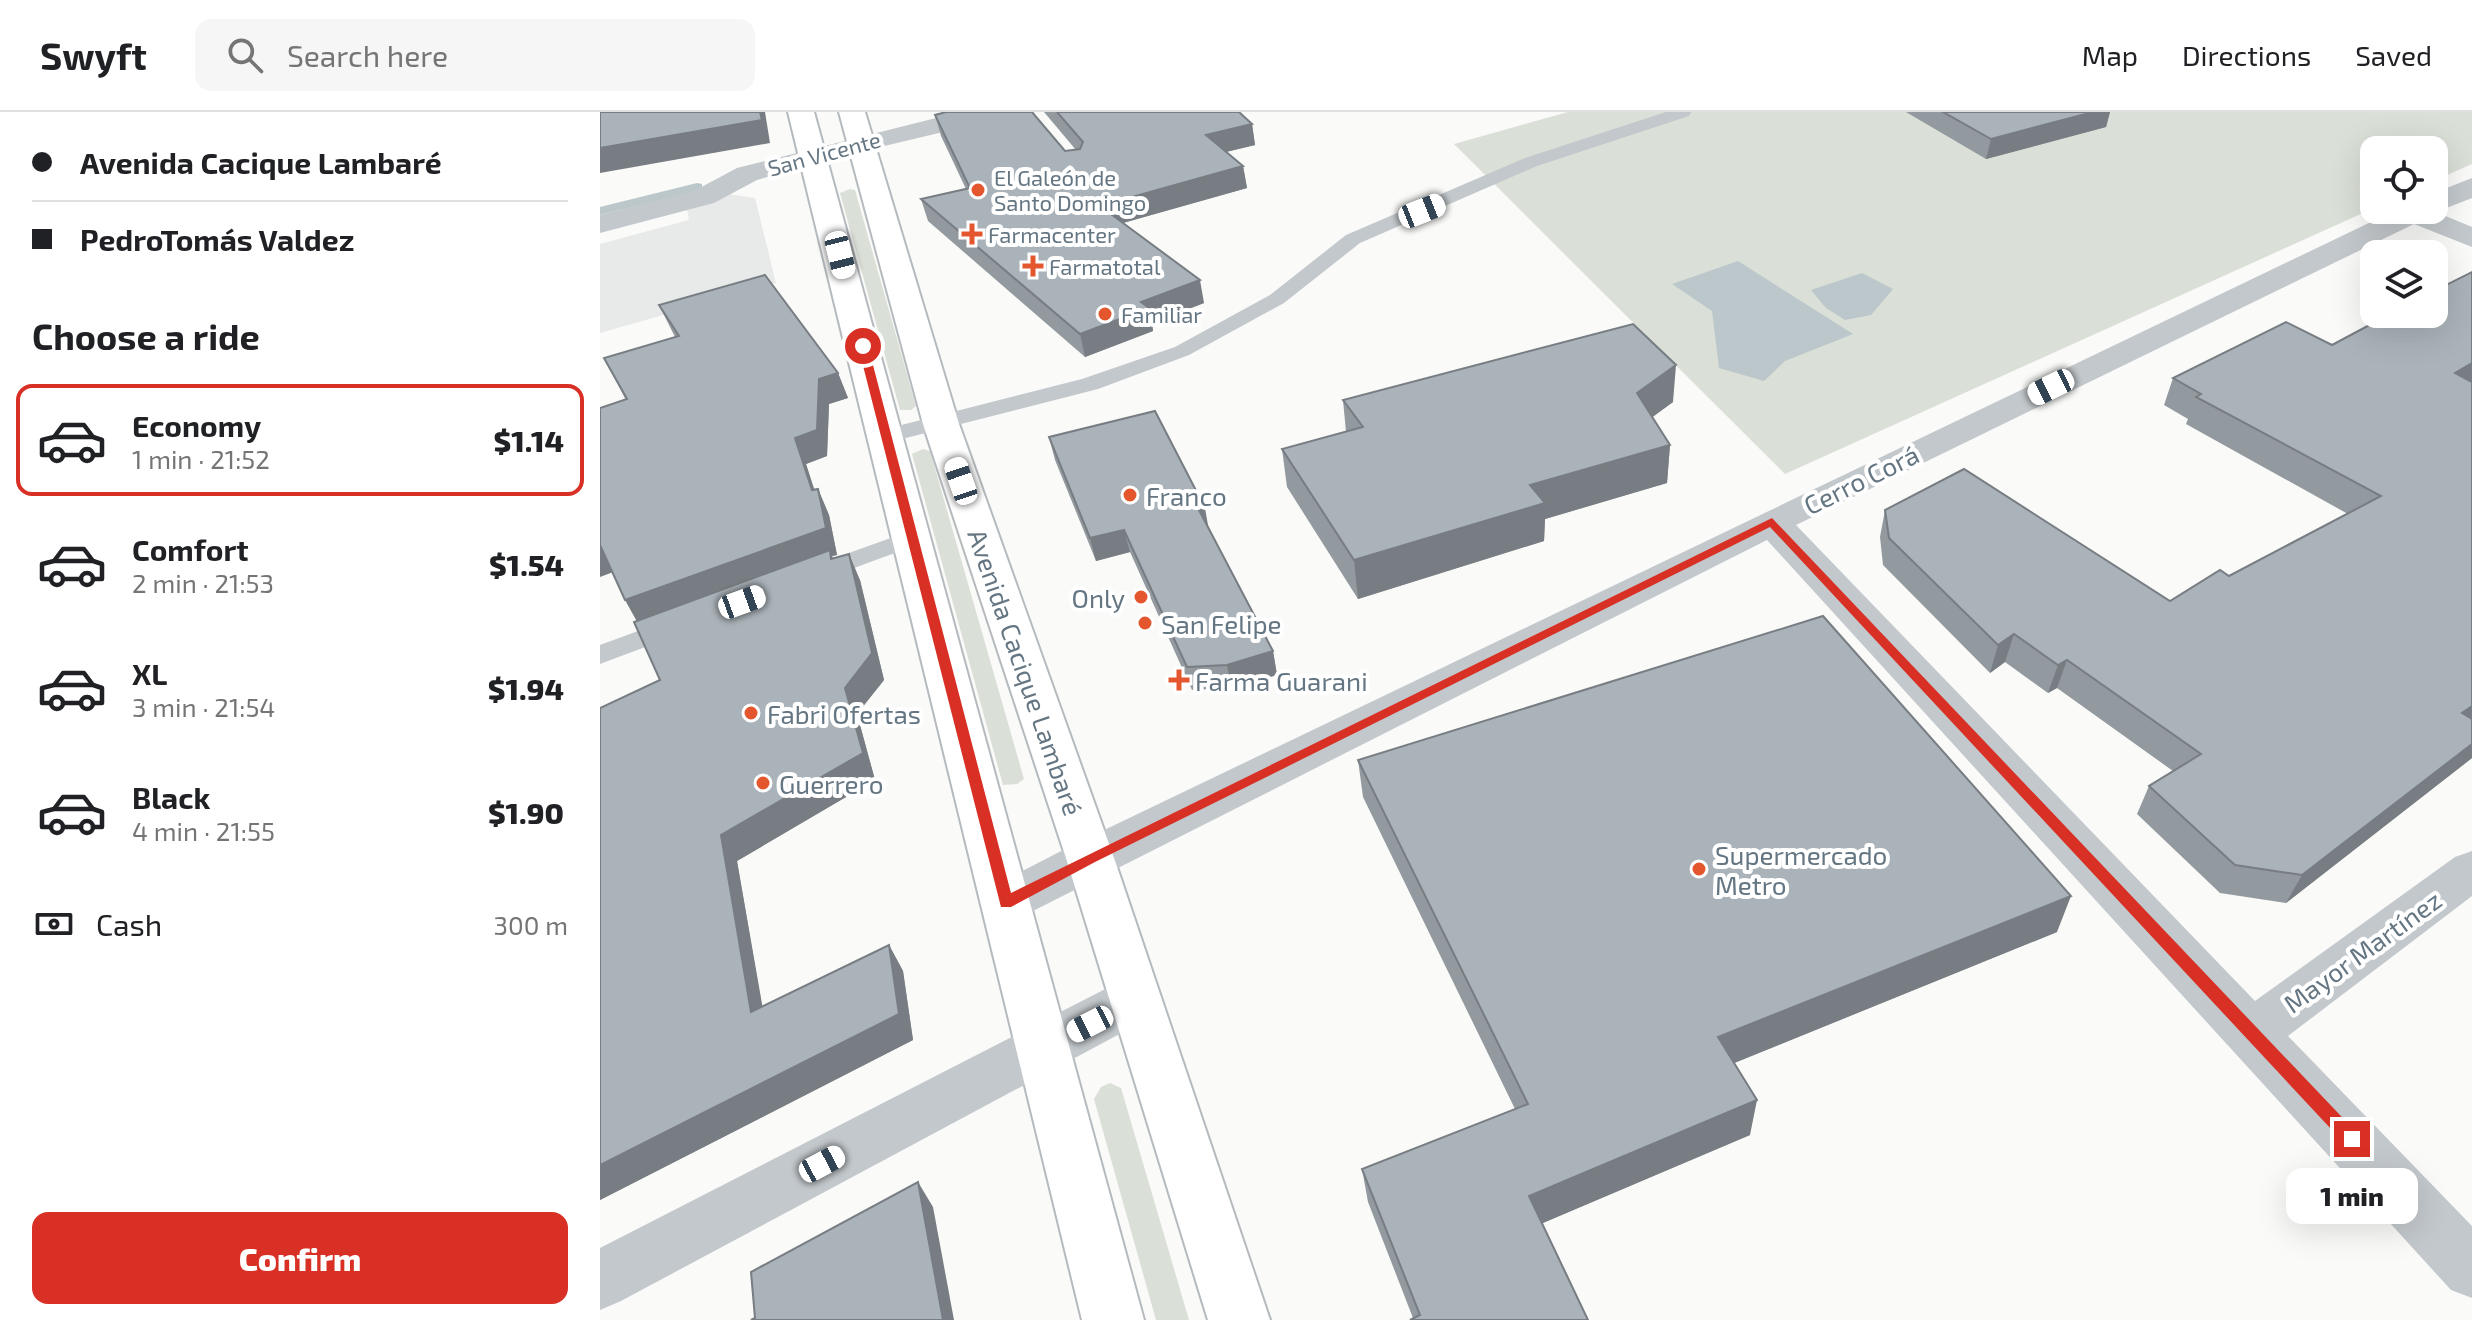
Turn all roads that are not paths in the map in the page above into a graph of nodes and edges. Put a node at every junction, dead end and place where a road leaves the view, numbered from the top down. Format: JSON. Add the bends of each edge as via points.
{"nodes":[{"id":1,"x":801,"y":112,"type":"edge"},
{"id":2,"x":993,"y":112,"type":"edge"},
{"id":3,"x":1683,"y":112,"type":"edge"},
{"id":4,"x":857,"y":127,"type":"edge"},
{"id":5,"x":813,"y":155,"type":"junction"},
{"id":6,"x":747,"y":174,"type":"junction"},
{"id":7,"x":2472,"y":187,"type":"edge"},
{"id":8,"x":2448,"y":198,"type":"edge"},
{"id":9,"x":600,"y":200,"type":"edge"},
{"id":10,"x":600,"y":224,"type":"edge"},
{"id":11,"x":2391,"y":224,"type":"edge"},
{"id":12,"x":2448,"y":224,"type":"edge"},
{"id":13,"x":2472,"y":238,"type":"edge"},
{"id":14,"x":941,"y":424,"type":"junction"},
{"id":15,"x":886,"y":436,"type":"junction"},
{"id":16,"x":1772,"y":522,"type":"junction"},
{"id":17,"x":913,"y":538,"type":"junction"},
{"id":18,"x":794,"y":582,"type":"edge"},
{"id":19,"x":704,"y":616,"type":"edge"},
{"id":20,"x":600,"y":655,"type":"edge"},
{"id":21,"x":1090,"y":858,"type":"junction"},
{"id":22,"x":2472,"y":870,"type":"edge"},
{"id":23,"x":1006,"y":902,"type":"junction"},
{"id":24,"x":1136,"y":999,"type":"junction"},
{"id":25,"x":2253,"y":1032,"type":"junction"},
{"id":26,"x":1043,"y":1048,"type":"junction"},
{"id":27,"x":2472,"y":1269,"type":"edge"},
{"id":28,"x":600,"y":1280,"type":"edge"},
{"id":29,"x":1113,"y":1320,"type":"edge"},
{"id":30,"x":1239,"y":1320,"type":"edge"}],
"edges":[{"from":1,"to":5,"type":"main road"},
{"from":2,"to":4,"type":"street","name":"San Vicente"},
{"from":3,"to":14,"type":"lane","via":[[1531,162],[1353,239],[1277,299],[1182,351],[1090,384]]},
{"from":4,"to":5,"type":"street","name":"San Vicente"},
{"from":4,"to":14,"type":"main road","name":"Avenida Cacique Lambaré"},
{"from":5,"to":6,"type":"street","name":"San Vicente"},
{"from":5,"to":15,"type":"main road"},
{"from":6,"to":9,"type":"street","name":"San Vicente","via":[[694,176]]},
{"from":6,"to":10,"type":"street","name":"San Vicente","via":[[704,197]]},
{"from":7,"to":8,"type":"street","name":"Cerro Corá"},
{"from":11,"to":16,"type":"street","name":"Cerro Corá"},
{"from":12,"to":13,"type":"street"},
{"from":14,"to":15,"type":"lane"},
{"from":14,"to":21,"type":"main road","name":"Avenida Cacique Lambaré"},
{"from":15,"to":17,"type":"main road"},
{"from":16,"to":21,"type":"street","name":"Cerro Corá"},
{"from":16,"to":25,"type":"street"},
{"from":17,"to":18,"type":"lane"},
{"from":17,"to":23,"type":"main road"},
{"from":19,"to":20,"type":"lane"},
{"from":21,"to":23,"type":"street","name":"Cerro Corá"},
{"from":21,"to":24,"type":"main road","name":"Avenida Cacique Lambaré"},
{"from":22,"to":25,"type":"street","name":"Mayor Martínez"},
{"from":23,"to":26,"type":"main road"},
{"from":24,"to":26,"type":"street"},
{"from":24,"to":30,"type":"main road","name":"Avenida Cacique Lambaré"},
{"from":25,"to":27,"type":"street"},
{"from":26,"to":28,"type":"street"},
{"from":26,"to":29,"type":"main road"}]}
